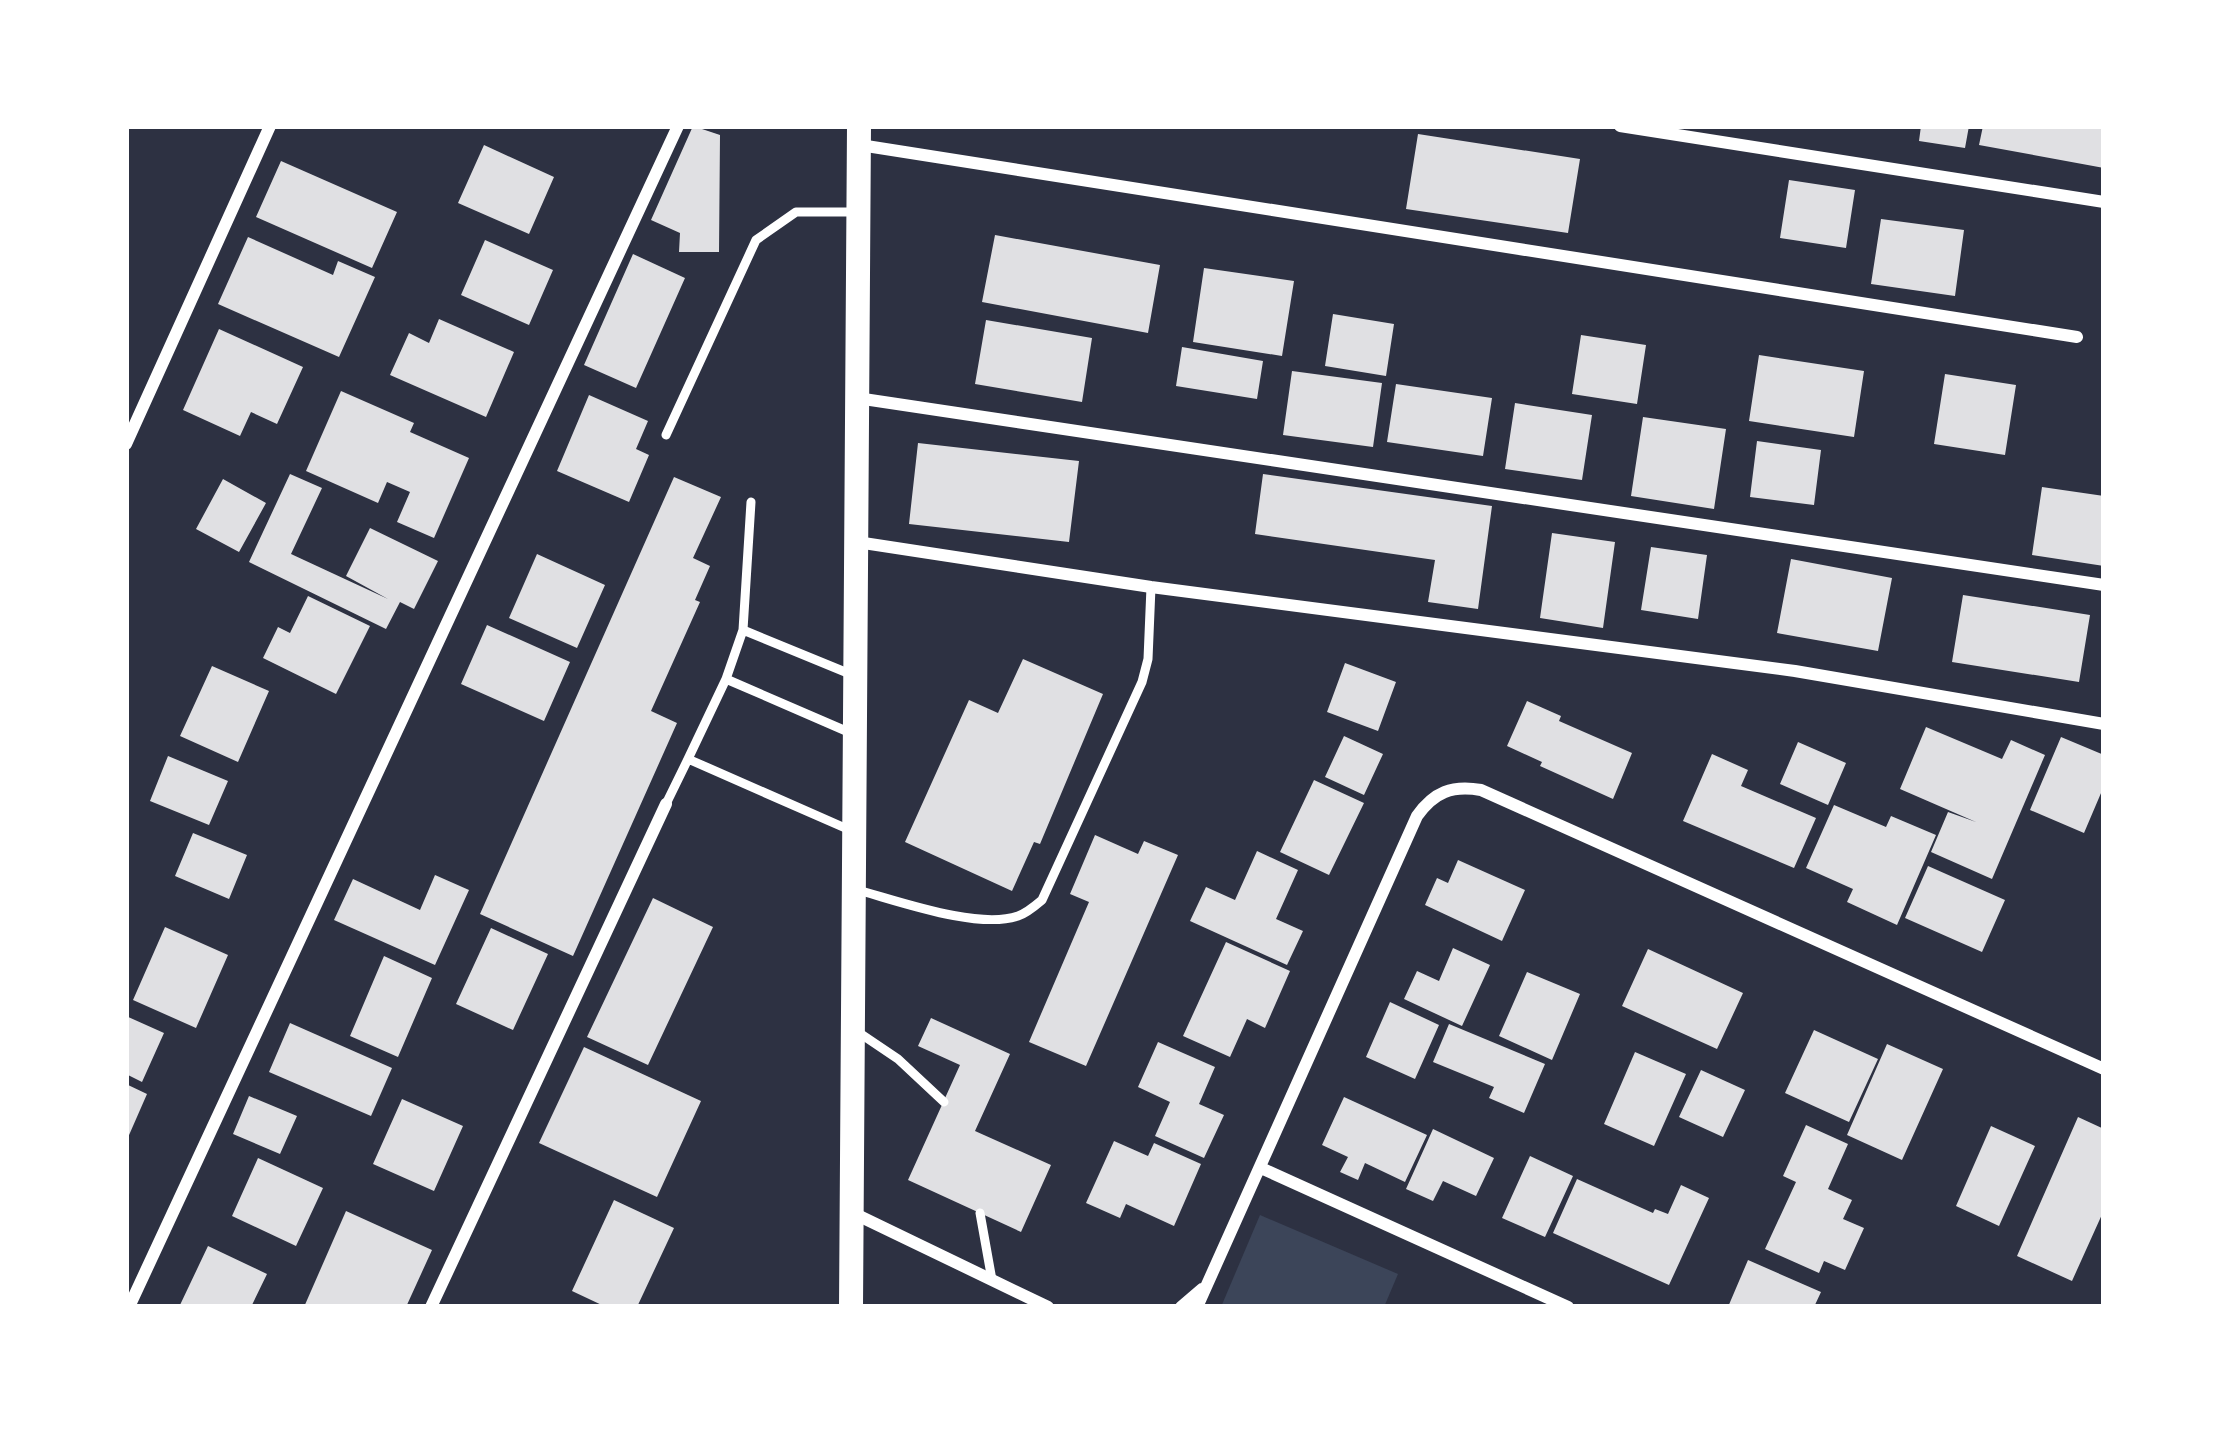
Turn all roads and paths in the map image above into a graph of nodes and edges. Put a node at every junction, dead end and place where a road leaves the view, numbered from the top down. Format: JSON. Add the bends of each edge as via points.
{"nodes":[{"id":1,"x":270,"y":126,"type":"edge"},
{"id":2,"x":678,"y":126,"type":"edge"},
{"id":3,"x":1620,"y":126,"type":"edge"},
{"id":4,"x":859,"y":135,"type":"edge"},
{"id":5,"x":2104,"y":202,"type":"edge"},
{"id":6,"x":859,"y":212,"type":"junction"},
{"id":7,"x":2077,"y":337,"type":"dead end"},
{"id":8,"x":857,"y":398,"type":"junction"},
{"id":9,"x":666,"y":435,"type":"dead end"},
{"id":10,"x":126,"y":444,"type":"edge"},
{"id":11,"x":751,"y":502,"type":"dead end"},
{"id":12,"x":856,"y":542,"type":"junction"},
{"id":13,"x":2104,"y":585,"type":"edge"},
{"id":14,"x":1151,"y":586,"type":"junction"},
{"id":15,"x":743,"y":630,"type":"junction"},
{"id":16,"x":856,"y":676,"type":"junction"},
{"id":17,"x":726,"y":679,"type":"junction"},
{"id":18,"x":2104,"y":724,"type":"edge"},
{"id":19,"x":856,"y":736,"type":"junction"},
{"id":20,"x":688,"y":759,"type":"junction"},
{"id":21,"x":666,"y":804,"type":"joint"},
{"id":22,"x":855,"y":832,"type":"junction"},
{"id":23,"x":854,"y":889,"type":"junction"},
{"id":24,"x":854,"y":1029,"type":"junction"},
{"id":25,"x":2104,"y":1069,"type":"edge"},
{"id":26,"x":944,"y":1102,"type":"dead end"},
{"id":27,"x":1261,"y":1168,"type":"junction"},
{"id":28,"x":852,"y":1213,"type":"junction"},
{"id":29,"x":980,"y":1213,"type":"dead end"},
{"id":30,"x":992,"y":1280,"type":"junction"},
{"id":31,"x":1207,"y":1284,"type":"junction"},
{"id":32,"x":129,"y":1307,"type":"edge"},
{"id":33,"x":431,"y":1307,"type":"edge"},
{"id":34,"x":851,"y":1307,"type":"edge"},
{"id":35,"x":1048,"y":1307,"type":"edge"},
{"id":36,"x":1181,"y":1307,"type":"edge"},
{"id":37,"x":1197,"y":1307,"type":"edge"},
{"id":38,"x":1568,"y":1307,"type":"edge"}],
"edges":[{"from":1,"to":10,"type":"street"},
{"from":2,"to":32,"type":"street"},
{"from":3,"to":5,"type":"street"},
{"from":4,"to":6,"type":"main road"},
{"from":4,"to":7,"type":"street"},
{"from":6,"to":8,"type":"main road"},
{"from":6,"to":9,"type":"lane","via":[[796,212],[757,240]]},
{"from":8,"to":12,"type":"main road"},
{"from":8,"to":13,"type":"street"},
{"from":11,"to":15,"type":"lane"},
{"from":12,"to":14,"type":"street"},
{"from":12,"to":16,"type":"main road"},
{"from":14,"to":18,"type":"street","via":[[1795,671]]},
{"from":14,"to":23,"type":"lane","via":[[1142,682],[1042,900],[1001,920]]},
{"from":15,"to":16,"type":"lane"},
{"from":15,"to":17,"type":"lane"},
{"from":16,"to":19,"type":"main road"},
{"from":17,"to":19,"type":"lane"},
{"from":17,"to":20,"type":"lane"},
{"from":19,"to":22,"type":"main road"},
{"from":20,"to":21,"type":"lane"},
{"from":20,"to":22,"type":"lane"},
{"from":21,"to":33,"type":"street"},
{"from":22,"to":23,"type":"main road"},
{"from":23,"to":24,"type":"main road"},
{"from":24,"to":26,"type":"lane"},
{"from":24,"to":28,"type":"main road"},
{"from":25,"to":27,"type":"street","via":[[1461,787],[1429,799],[1417,816]]},
{"from":27,"to":31,"type":"street"},
{"from":27,"to":38,"type":"street"},
{"from":28,"to":30,"type":"street"},
{"from":28,"to":34,"type":"main road"},
{"from":29,"to":30,"type":"lane"},
{"from":30,"to":35,"type":"street"},
{"from":31,"to":36,"type":"street"},
{"from":31,"to":37,"type":"street"}]}
